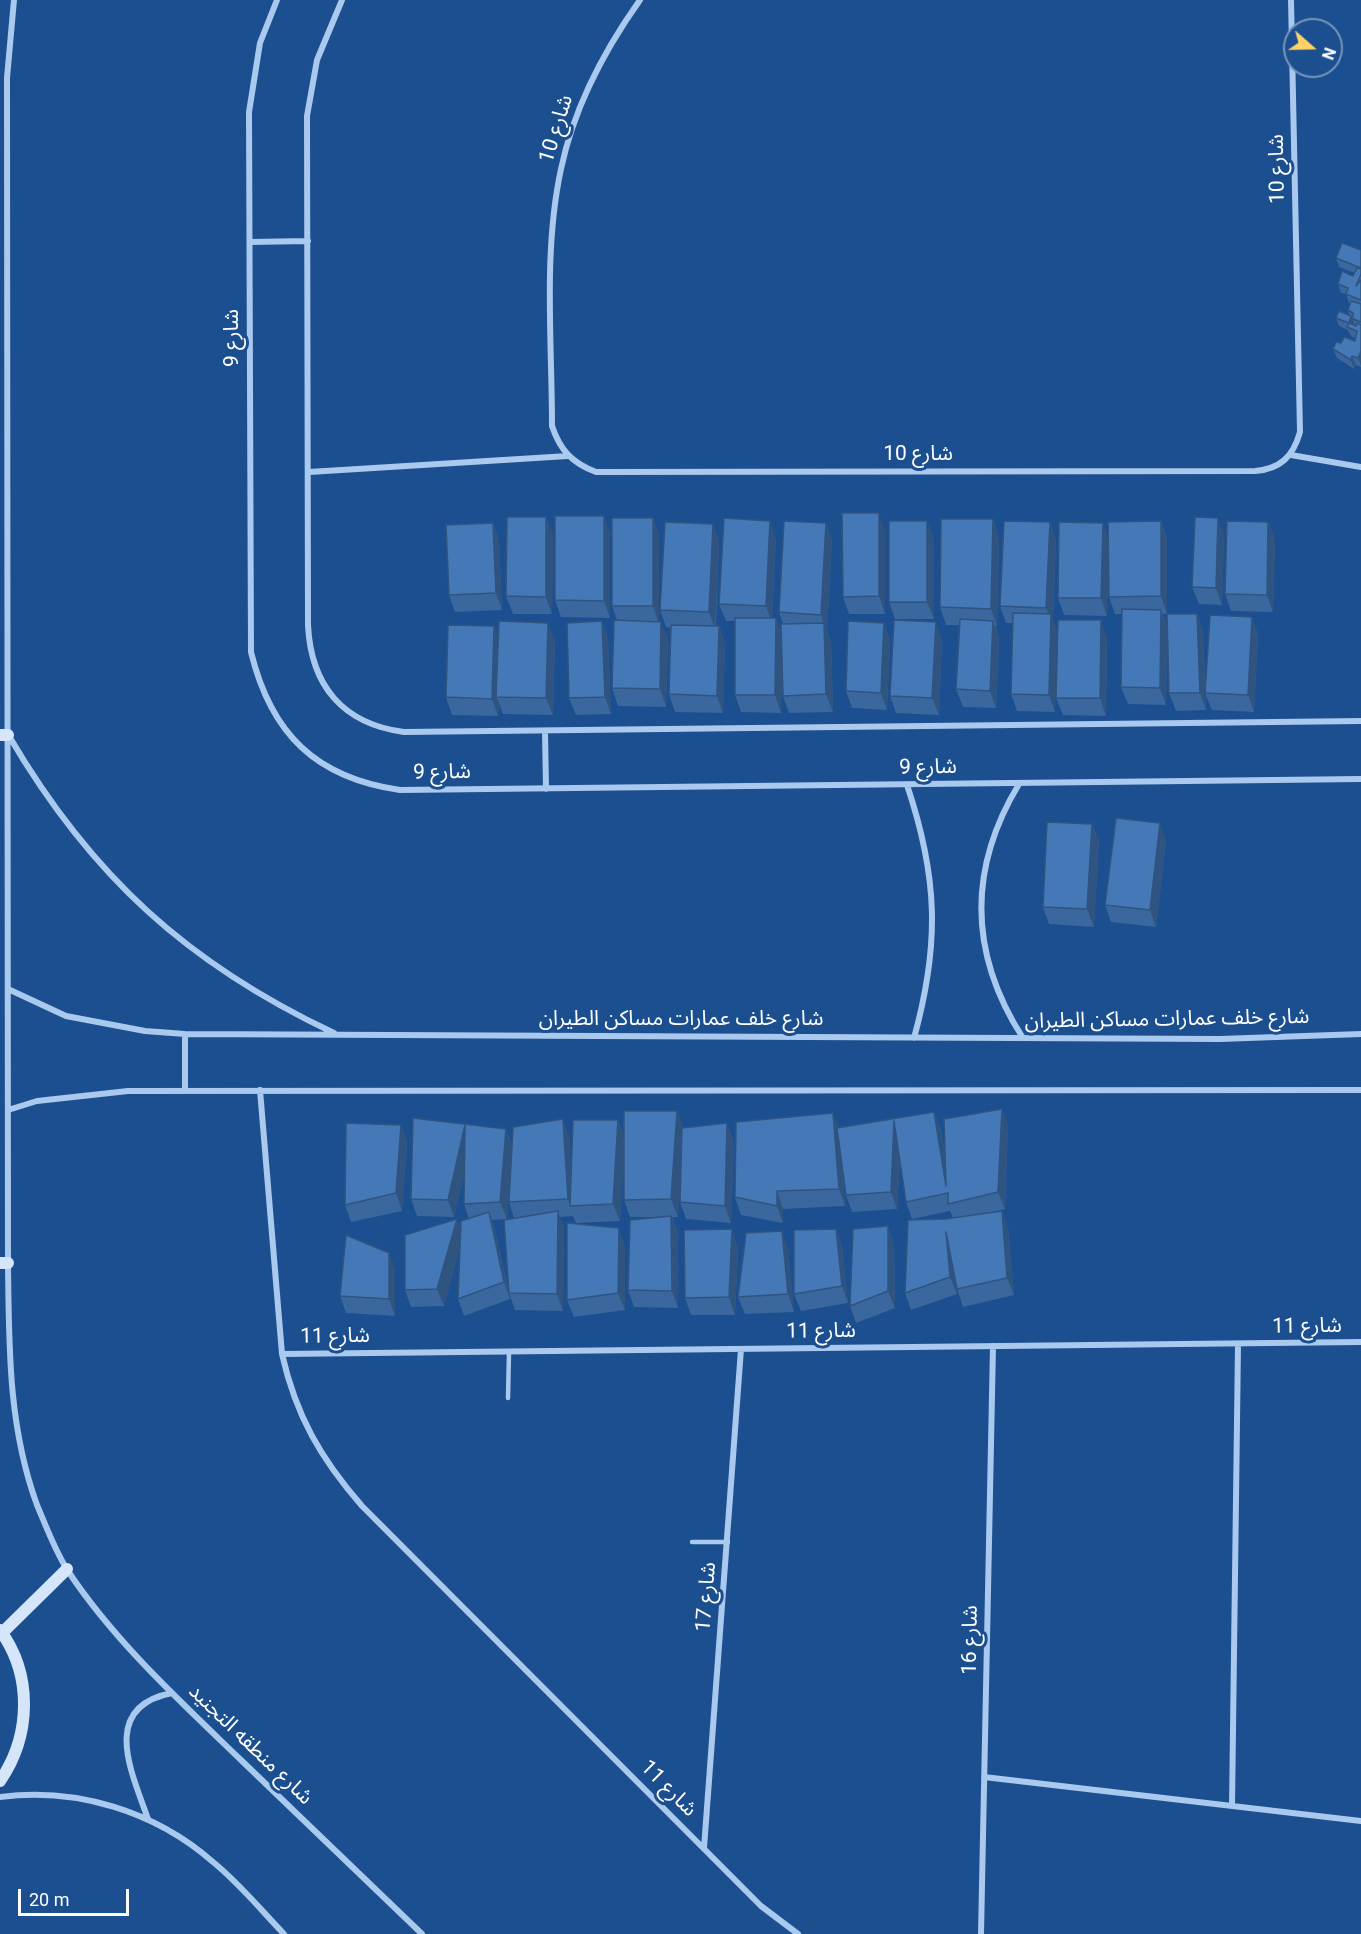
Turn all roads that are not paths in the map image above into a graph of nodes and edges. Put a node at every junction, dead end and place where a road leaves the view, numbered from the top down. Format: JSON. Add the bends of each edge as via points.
{"nodes":[{"id":1,"x":14,"y":0,"type":"edge"},
{"id":2,"x":277,"y":0,"type":"edge"},
{"id":3,"x":342,"y":0,"type":"edge"},
{"id":4,"x":640,"y":0,"type":"edge"},
{"id":5,"x":1291,"y":0,"type":"edge"},
{"id":6,"x":308,"y":241,"type":"junction"},
{"id":7,"x":250,"y":243,"type":"junction"},
{"id":8,"x":1291,"y":455,"type":"junction"},
{"id":9,"x":568,"y":456,"type":"junction"},
{"id":10,"x":1361,"y":467,"type":"edge"},
{"id":11,"x":309,"y":472,"type":"junction"},
{"id":12,"x":1361,"y":721,"type":"edge"},
{"id":13,"x":545,"y":730,"type":"junction"},
{"id":14,"x":4,"y":735,"type":"edge"},
{"id":15,"x":1361,"y":779,"type":"edge"},
{"id":16,"x":1020,"y":784,"type":"junction"},
{"id":17,"x":907,"y":785,"type":"junction"},
{"id":18,"x":546,"y":789,"type":"junction"},
{"id":19,"x":8,"y":989,"type":"junction"},
{"id":20,"x":185,"y":1034,"type":"junction"},
{"id":21,"x":1361,"y":1034,"type":"edge"},
{"id":22,"x":338,"y":1035,"type":"junction"},
{"id":23,"x":914,"y":1038,"type":"junction"},
{"id":24,"x":1023,"y":1038,"type":"junction"},
{"id":25,"x":260,"y":1090,"type":"junction"},
{"id":26,"x":1361,"y":1090,"type":"edge"},
{"id":27,"x":184,"y":1091,"type":"junction"},
{"id":28,"x":8,"y":1110,"type":"junction"},
{"id":29,"x":4,"y":1263,"type":"edge"},
{"id":30,"x":1361,"y":1342,"type":"edge"},
{"id":31,"x":1238,"y":1345,"type":"junction"},
{"id":32,"x":993,"y":1346,"type":"junction"},
{"id":33,"x":741,"y":1349,"type":"junction"},
{"id":34,"x":509,"y":1352,"type":"junction"},
{"id":35,"x":282,"y":1354,"type":"junction"},
{"id":36,"x":508,"y":1398,"type":"dead end"},
{"id":37,"x":693,"y":1542,"type":"dead end"},
{"id":38,"x":728,"y":1542,"type":"junction"},
{"id":39,"x":67,"y":1569,"type":"junction"},
{"id":40,"x":1,"y":1631,"type":"edge"},
{"id":41,"x":172,"y":1693,"type":"junction"},
{"id":42,"x":984,"y":1777,"type":"junction"},
{"id":43,"x":0,"y":1781,"type":"edge"},
{"id":44,"x":0,"y":1797,"type":"edge"},
{"id":45,"x":1232,"y":1806,"type":"junction"},
{"id":46,"x":148,"y":1820,"type":"junction"},
{"id":47,"x":1361,"y":1821,"type":"edge"},
{"id":48,"x":704,"y":1848,"type":"junction"},
{"id":49,"x":284,"y":1934,"type":"edge"},
{"id":50,"x":422,"y":1934,"type":"edge"},
{"id":51,"x":798,"y":1934,"type":"edge"},
{"id":52,"x":981,"y":1934,"type":"edge"}],
"edges":[{"from":1,"to":14,"type":"street","name":"شارع منطقه التجنيد","via":[[7,78]]},
{"from":2,"to":7,"type":"street","name":"شارع 9","via":[[260,43],[249,112]]},
{"from":3,"to":6,"type":"street","name":"شارع 9","via":[[326,34],[311,87],[307,126]]},
{"from":4,"to":9,"type":"street","name":"شارع 10","via":[[605,52],[588,86],[572,127],[554,212],[552,426],[557,442]]},
{"from":5,"to":8,"type":"street","name":"شارع 10","via":[[1300,432]]},
{"from":6,"to":7,"type":"street"},
{"from":6,"to":11,"type":"street","name":"شارع 9"},
{"from":7,"to":18,"type":"street","name":"شارع 9","via":[[249,625],[251,652],[268,704],[301,748],[347,778],[373,786],[400,790]]},
{"from":8,"to":9,"type":"street","name":"شارع 10","via":[[1268,470],[1183,472],[596,472]]},
{"from":8,"to":10,"type":"street"},
{"from":9,"to":11,"type":"street"},
{"from":11,"to":13,"type":"street","name":"شارع 9","via":[[309,644],[320,677],[340,705],[370,724],[404,732]]},
{"from":12,"to":13,"type":"street","name":"شارع 9"},
{"from":13,"to":18,"type":"street"},
{"from":14,"to":19,"type":"street","name":"شارع منطقه التجنيد"},
{"from":14,"to":22,"type":"street","via":[[70,830],[147,913],[237,981]]},
{"from":15,"to":16,"type":"street","name":"شارع 9"},
{"from":16,"to":17,"type":"street","name":"شارع 9"},
{"from":16,"to":24,"type":"street","via":[[991,840],[981,899],[982,931],[995,988]]},
{"from":17,"to":18,"type":"street","name":"شارع 9"},
{"from":17,"to":23,"type":"street","via":[[930,870],[933,915],[932,956]]},
{"from":19,"to":20,"type":"street","name":"شارع خلف عمارات مساكن الطيران","via":[[66,1016],[135,1030]]},
{"from":19,"to":28,"type":"street","name":"شارع منطقه التجنيد"},
{"from":20,"to":22,"type":"street","name":"شارع خلف عمارات مساكن الطيران"},
{"from":20,"to":27,"type":"street"},
{"from":21,"to":24,"type":"street","name":"شارع خلف عمارات مساكن الطيران","via":[[1220,1039]]},
{"from":22,"to":23,"type":"street","name":"شارع خلف عمارات مساكن الطيران"},
{"from":23,"to":24,"type":"street","name":"شارع خلف عمارات مساكن الطيران"},
{"from":25,"to":26,"type":"street"},
{"from":25,"to":27,"type":"street"},
{"from":25,"to":35,"type":"street","name":"شارع 11"},
{"from":27,"to":28,"type":"street","via":[[82,1095],[37,1101]]},
{"from":28,"to":29,"type":"street","name":"شارع منطقه التجنيد"},
{"from":29,"to":39,"type":"street","name":"شارع منطقه التجنيد","via":[[9,1370],[18,1434],[37,1504]]},
{"from":30,"to":31,"type":"street","name":"شارع 11"},
{"from":31,"to":32,"type":"street","name":"شارع 11"},
{"from":31,"to":45,"type":"street"},
{"from":32,"to":33,"type":"street","name":"شارع 11"},
{"from":32,"to":42,"type":"street","name":"شارع 16"},
{"from":33,"to":34,"type":"street","name":"شارع 11"},
{"from":33,"to":38,"type":"street","name":"شارع 17"},
{"from":34,"to":35,"type":"street","name":"شارع 11"},
{"from":34,"to":36,"type":"lane"},
{"from":35,"to":48,"type":"street","name":"شارع 11","via":[[288,1382],[306,1427],[331,1469],[356,1499]]},
{"from":37,"to":38,"type":"lane"},
{"from":38,"to":48,"type":"street","name":"شارع 17"},
{"from":39,"to":40,"type":"main road"},
{"from":39,"to":41,"type":"street","name":"شارع منطقه التجنيد","via":[[117,1633]]},
{"from":40,"to":43,"type":"main road","via":[[18,1664],[25,1707],[14,1757]]},
{"from":41,"to":46,"type":"street","via":[[148,1701],[137,1710],[126,1734],[128,1760]]},
{"from":41,"to":50,"type":"street","name":"شارع منطقه التجنيد"},
{"from":42,"to":45,"type":"street"},
{"from":42,"to":52,"type":"street","name":"شارع 16"},
{"from":44,"to":46,"type":"street","via":[[73,1797]]},
{"from":45,"to":47,"type":"street"},
{"from":46,"to":49,"type":"street","via":[[183,1838],[214,1862]]},
{"from":48,"to":51,"type":"street","name":"شارع 11","via":[[761,1906]]}]}
